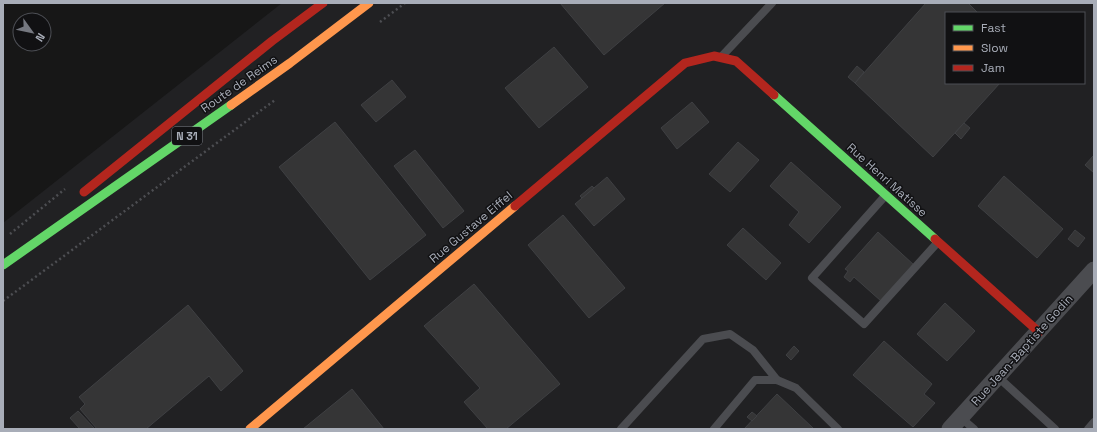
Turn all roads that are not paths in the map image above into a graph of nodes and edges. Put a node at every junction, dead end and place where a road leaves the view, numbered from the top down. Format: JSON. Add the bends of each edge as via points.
{"nodes":[{"id":1,"x":323,"y":3,"type":"edge"},
{"id":2,"x":370,"y":3,"type":"edge"},
{"id":3,"x":772,"y":3,"type":"edge"},
{"id":4,"x":717,"y":57,"type":"junction"},
{"id":5,"x":886,"y":195,"type":"junction"},
{"id":6,"x":76,"y":198,"type":"dead end"},
{"id":7,"x":34,"y":232,"type":"dead end"},
{"id":8,"x":938,"y":242,"type":"junction"},
{"id":9,"x":3,"y":257,"type":"edge"},
{"id":10,"x":3,"y":265,"type":"edge"},
{"id":11,"x":1094,"y":270,"type":"edge"},
{"id":12,"x":1039,"y":332,"type":"junction"},
{"id":13,"x":998,"y":376,"type":"junction"},
{"id":14,"x":777,"y":380,"type":"junction"},
{"id":15,"x":1094,"y":422,"type":"edge"},
{"id":16,"x":955,"y":423,"type":"edge"},
{"id":17,"x":250,"y":429,"type":"edge"},
{"id":18,"x":621,"y":429,"type":"edge"},
{"id":19,"x":714,"y":429,"type":"edge"},
{"id":20,"x":838,"y":429,"type":"edge"},
{"id":21,"x":974,"y":429,"type":"edge"},
{"id":22,"x":1055,"y":429,"type":"edge"},
{"id":23,"x":1088,"y":429,"type":"edge"}],
"edges":[{"from":1,"to":6,"type":"street","name":"Route de Reims","number":"N 31"},
{"from":2,"to":10,"type":"street","name":"Route de Reims","number":"N 31","via":[[290,64]]},
{"from":3,"to":4,"type":"lane"},
{"from":4,"to":5,"type":"street","name":"Rue Henri Matisse","via":[[736,61]]},
{"from":4,"to":17,"type":"street","name":"Rue Gustave Eiffel","via":[[684,63]]},
{"from":5,"to":8,"type":"street","name":"Rue Henri Matisse"},
{"from":5,"to":8,"type":"lane","via":[[812,278],[864,324]]},
{"from":7,"to":9,"type":"street"},
{"from":8,"to":12,"type":"street","name":"Rue Henri Matisse"},
{"from":11,"to":12,"type":"street","name":"Rue Jean-Baptiste Godin"},
{"from":12,"to":13,"type":"street","name":"Rue Jean-Baptiste Godin"},
{"from":13,"to":16,"type":"street","name":"Rue Jean-Baptiste Godin"},
{"from":13,"to":22,"type":"lane"},
{"from":14,"to":18,"type":"lane","via":[[753,350],[730,334],[703,339]]},
{"from":14,"to":19,"type":"lane","via":[[755,380]]},
{"from":14,"to":20,"type":"lane","via":[[796,388]]},
{"from":15,"to":23,"type":"lane"},
{"from":16,"to":21,"type":"lane"}]}
